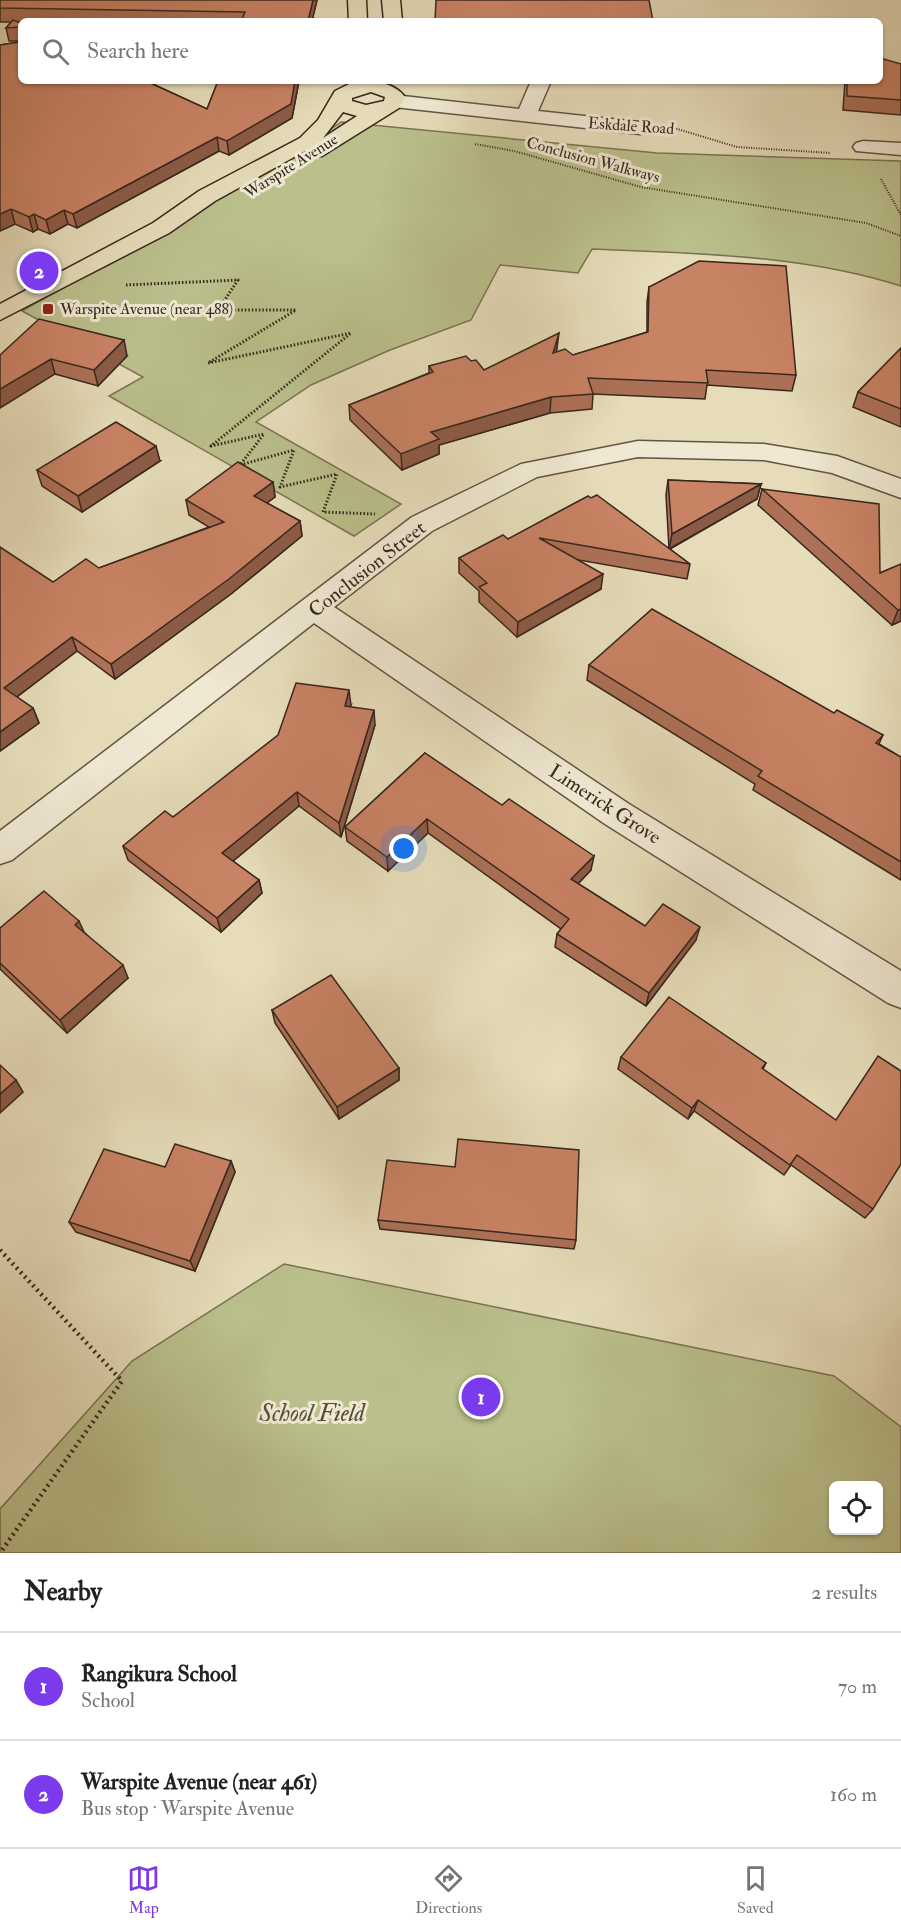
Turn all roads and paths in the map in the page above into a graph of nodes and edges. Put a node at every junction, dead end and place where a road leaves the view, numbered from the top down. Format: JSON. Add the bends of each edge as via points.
{"nodes":[{"id":1,"x":357,"y":0,"type":"edge"},
{"id":2,"x":391,"y":0,"type":"edge"},
{"id":3,"x":358,"y":18,"type":"edge"},
{"id":4,"x":393,"y":18,"type":"edge"},
{"id":5,"x":540,"y":84,"type":"edge"},
{"id":6,"x":346,"y":91,"type":"edge"},
{"id":7,"x":391,"y":96,"type":"edge"},
{"id":8,"x":526,"y":116,"type":"junction"},
{"id":9,"x":640,"y":128,"type":"joint"},
{"id":10,"x":467,"y":142,"type":"dead end"},
{"id":11,"x":863,"y":147,"type":"joint"},
{"id":12,"x":901,"y":149,"type":"edge"},
{"id":13,"x":161,"y":228,"type":"junction"},
{"id":14,"x":901,"y":236,"type":"edge"},
{"id":15,"x":84,"y":269,"type":"junction"},
{"id":16,"x":0,"y":313,"type":"edge"},
{"id":17,"x":901,"y":489,"type":"edge"},
{"id":18,"x":412,"y":532,"type":"junction"},
{"id":19,"x":315,"y":609,"type":"junction"},
{"id":20,"x":0,"y":850,"type":"edge"},
{"id":21,"x":901,"y":991,"type":"edge"},
{"id":22,"x":0,"y":1250,"type":"edge"},
{"id":23,"x":0,"y":1553,"type":"edge"}],
"edges":[{"from":1,"to":3,"type":"main road"},
{"from":2,"to":4,"type":"main road"},
{"from":5,"to":8,"type":"street"},
{"from":6,"to":7,"type":"main road","via":[[372,86],[386,89]]},
{"from":6,"to":13,"type":"main road","name":"Warspite Avenue","via":[[326,124],[307,142],[207,196]]},
{"from":7,"to":8,"type":"street","name":"Eskdale Road"},
{"from":7,"to":13,"type":"main road","name":"Warspite Avenue","via":[[277,178],[225,206]]},
{"from":8,"to":9,"type":"street","name":"Eskdale Road"},
{"from":9,"to":11,"type":"path","name":"Eskdale Road","via":[[675,128],[737,147],[844,153]]},
{"from":10,"to":14,"type":"path","name":"Conclusion Walkways","via":[[514,151],[641,187],[866,223]]},
{"from":11,"to":12,"type":"street"},
{"from":13,"to":15,"type":"main road","name":"Warspite Avenue"},
{"from":15,"to":16,"type":"main road","name":"Warspite Avenue"},
{"from":15,"to":18,"type":"path","via":[[124,285],[238,280],[218,310],[296,310],[208,363],[351,333],[211,447],[264,434],[240,465],[294,450],[280,487],[337,474],[323,512],[379,514]]},
{"from":17,"to":18,"type":"street","name":"Conclusion Street","via":[[837,465],[764,452],[638,448],[530,470]]},
{"from":18,"to":19,"type":"street","name":"Conclusion Street"},
{"from":19,"to":20,"type":"street","name":"Conclusion Street"},
{"from":19,"to":21,"type":"street","name":"Limerick Grove","via":[[617,814]]},
{"from":22,"to":23,"type":"path","via":[[123,1381]]}]}
